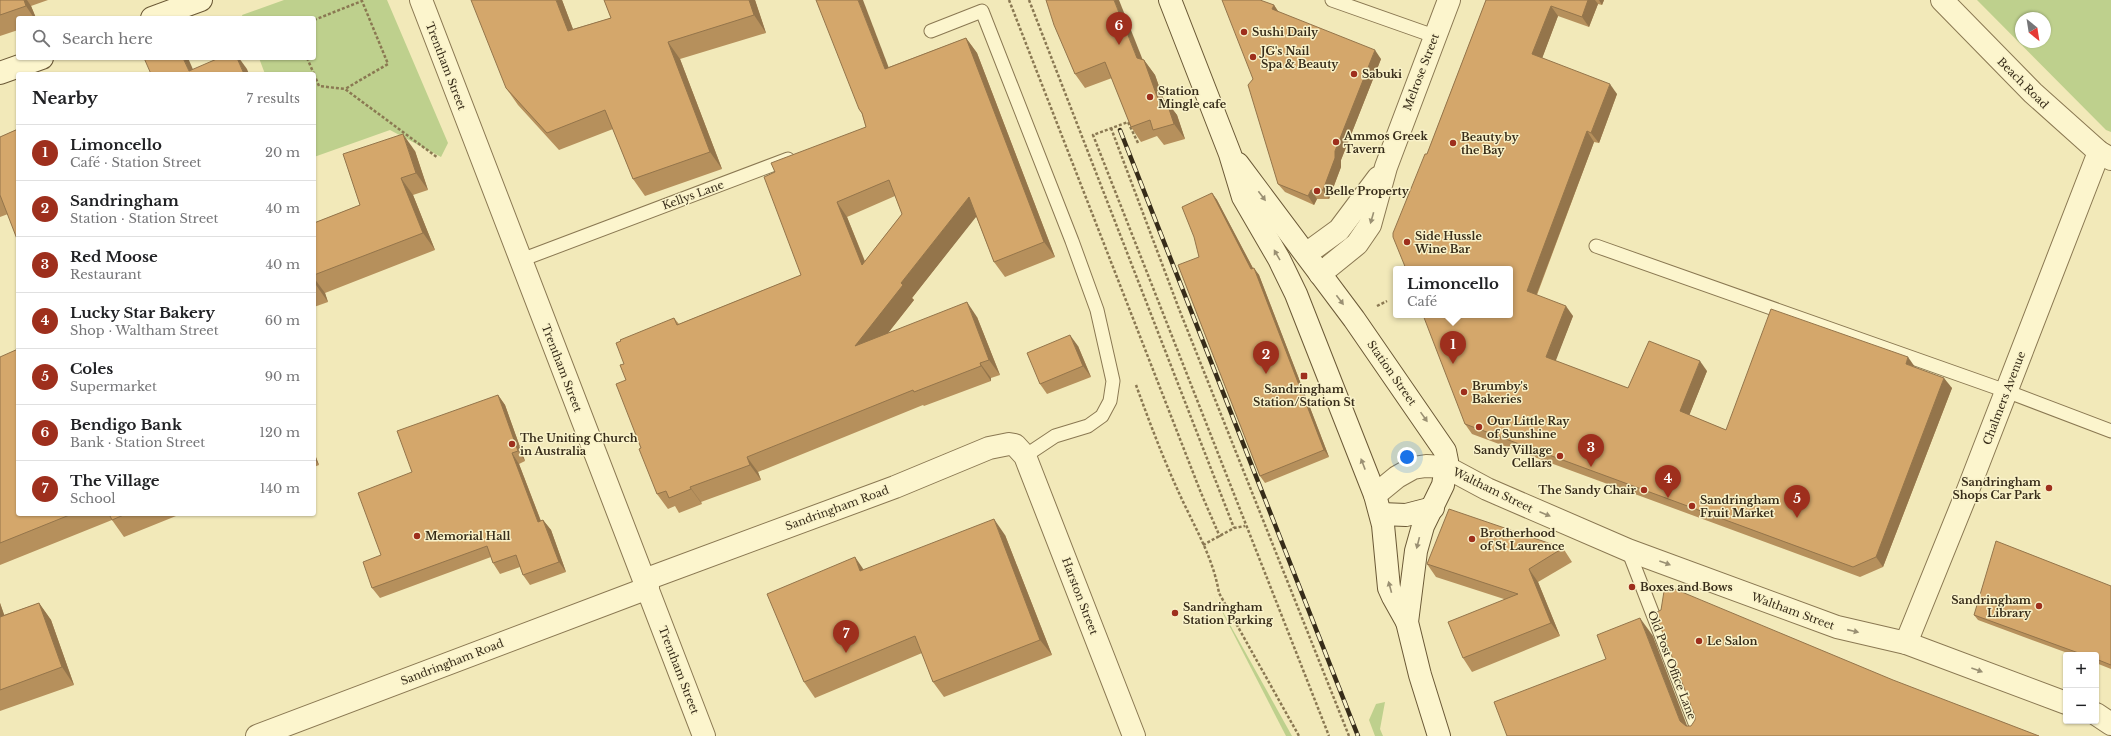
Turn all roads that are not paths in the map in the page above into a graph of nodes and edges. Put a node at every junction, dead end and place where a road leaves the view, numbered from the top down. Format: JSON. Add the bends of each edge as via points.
{"nodes":[{"id":1,"x":201,"y":0,"type":"edge"},
{"id":2,"x":421,"y":0,"type":"edge"},
{"id":3,"x":1170,"y":0,"type":"edge"},
{"id":4,"x":1449,"y":0,"type":"edge"},
{"id":5,"x":1942,"y":0,"type":"edge"},
{"id":6,"x":1336,"y":1,"type":"edge"},
{"id":7,"x":157,"y":16,"type":"edge"},
{"id":8,"x":931,"y":31,"type":"dead end"},
{"id":9,"x":1434,"y":36,"type":"junction"},
{"id":10,"x":36,"y":60,"type":"edge"},
{"id":11,"x":0,"y":73,"type":"edge"},
{"id":12,"x":1230,"y":154,"type":"junction"},
{"id":13,"x":798,"y":156,"type":"edge"},
{"id":14,"x":2105,"y":156,"type":"edge"},
{"id":15,"x":1386,"y":167,"type":"junction"},
{"id":16,"x":1596,"y":246,"type":"dead end"},
{"id":17,"x":1306,"y":254,"type":"junction"},
{"id":18,"x":520,"y":260,"type":"junction"},
{"id":19,"x":1320,"y":274,"type":"junction"},
{"id":20,"x":1291,"y":282,"type":"junction"},
{"id":21,"x":2006,"y":391,"type":"junction"},
{"id":22,"x":2111,"y":431,"type":"edge"},
{"id":23,"x":1025,"y":456,"type":"junction"},
{"id":24,"x":1446,"y":468,"type":"junction"},
{"id":25,"x":1378,"y":504,"type":"junction"},
{"id":26,"x":1433,"y":508,"type":"junction"},
{"id":27,"x":1628,"y":550,"type":"junction"},
{"id":28,"x":646,"y":584,"type":"junction"},
{"id":29,"x":1407,"y":622,"type":"junction"},
{"id":30,"x":1906,"y":643,"type":"junction"},
{"id":31,"x":2063,"y":702,"type":"edge"},
{"id":32,"x":2099,"y":716,"type":"edge"},
{"id":33,"x":2111,"y":724,"type":"edge"},
{"id":34,"x":258,"y":736,"type":"edge"},
{"id":35,"x":704,"y":736,"type":"edge"},
{"id":36,"x":1134,"y":736,"type":"edge"},
{"id":37,"x":1439,"y":736,"type":"edge"},
{"id":38,"x":1700,"y":736,"type":"edge"}],
"edges":[{"from":1,"to":7,"type":"street"},
{"from":2,"to":18,"type":"street","name":"Trentham Street"},
{"from":3,"to":12,"type":"street","name":"Station Street"},
{"from":4,"to":9,"type":"street","name":"Melrose Street"},
{"from":5,"to":14,"type":"street","name":"Beach Road","via":[[2033,93]]},
{"from":6,"to":9,"type":"lane"},
{"from":8,"to":23,"type":"lane","via":[[982,11],[1097,310],[1113,381],[1110,401],[1102,416],[1088,426],[1055,436]]},
{"from":9,"to":15,"type":"street","name":"Melrose Street"},
{"from":10,"to":11,"type":"street"},
{"from":12,"to":17,"type":"street","name":"Station Street","one_way":true},
{"from":20,"to":12,"type":"street","name":"Station Street","one_way":true,"via":[[1246,205]]},
{"from":13,"to":18,"type":"lane","name":"Kellys Lane"},
{"from":14,"to":21,"type":"street","name":"Chalmers Avenue"},
{"from":15,"to":17,"type":"street","name":"Melrose Street","via":[[1348,221],[1334,235]]},
{"from":15,"to":19,"type":"street","name":"Melrose Street","one_way":true,"via":[[1369,228],[1348,253]]},
{"from":16,"to":21,"type":"lane"},
{"from":17,"to":19,"type":"street","name":"Station Street"},
{"from":17,"to":20,"type":"street"},
{"from":18,"to":28,"type":"street","name":"Trentham Street"},
{"from":19,"to":20,"type":"street"},
{"from":19,"to":24,"type":"street","name":"Station Street","one_way":true,"via":[[1439,440],[1446,456]]},
{"from":25,"to":20,"type":"street","name":"Station Street","one_way":true},
{"from":21,"to":22,"type":"lane"},
{"from":21,"to":30,"type":"street","name":"Chalmers Avenue"},
{"from":23,"to":28,"type":"street","name":"Sandringham Road","via":[[1015,445],[989,448]]},
{"from":23,"to":36,"type":"street","name":"Harston Street"},
{"from":24,"to":25,"type":"street","name":"Waltham Street","via":[[1413,468],[1397,477]]},
{"from":24,"to":26,"type":"street","name":"Station Street","via":[[1443,485]]},
{"from":24,"to":27,"type":"street","name":"Waltham Street","one_way":true,"via":[[1487,489]]},
{"from":25,"to":26,"type":"street","via":[[1406,515]]},
{"from":29,"to":25,"type":"street","name":"Station Street","one_way":true,"via":[[1390,588]]},
{"from":26,"to":29,"type":"street","name":"Station Street","one_way":true,"via":[[1421,531],[1416,551]]},
{"from":27,"to":30,"type":"street","name":"Waltham Street","one_way":true,"via":[[1837,627]]},
{"from":27,"to":38,"type":"lane","name":"Old Post Office Lane"},
{"from":28,"to":34,"type":"street","name":"Sandringham Road"},
{"from":28,"to":35,"type":"street","name":"Trentham Street"},
{"from":29,"to":37,"type":"street","name":"Station Street"},
{"from":30,"to":31,"type":"street","name":"Waltham Street","one_way":true},
{"from":32,"to":33,"type":"street"}]}
